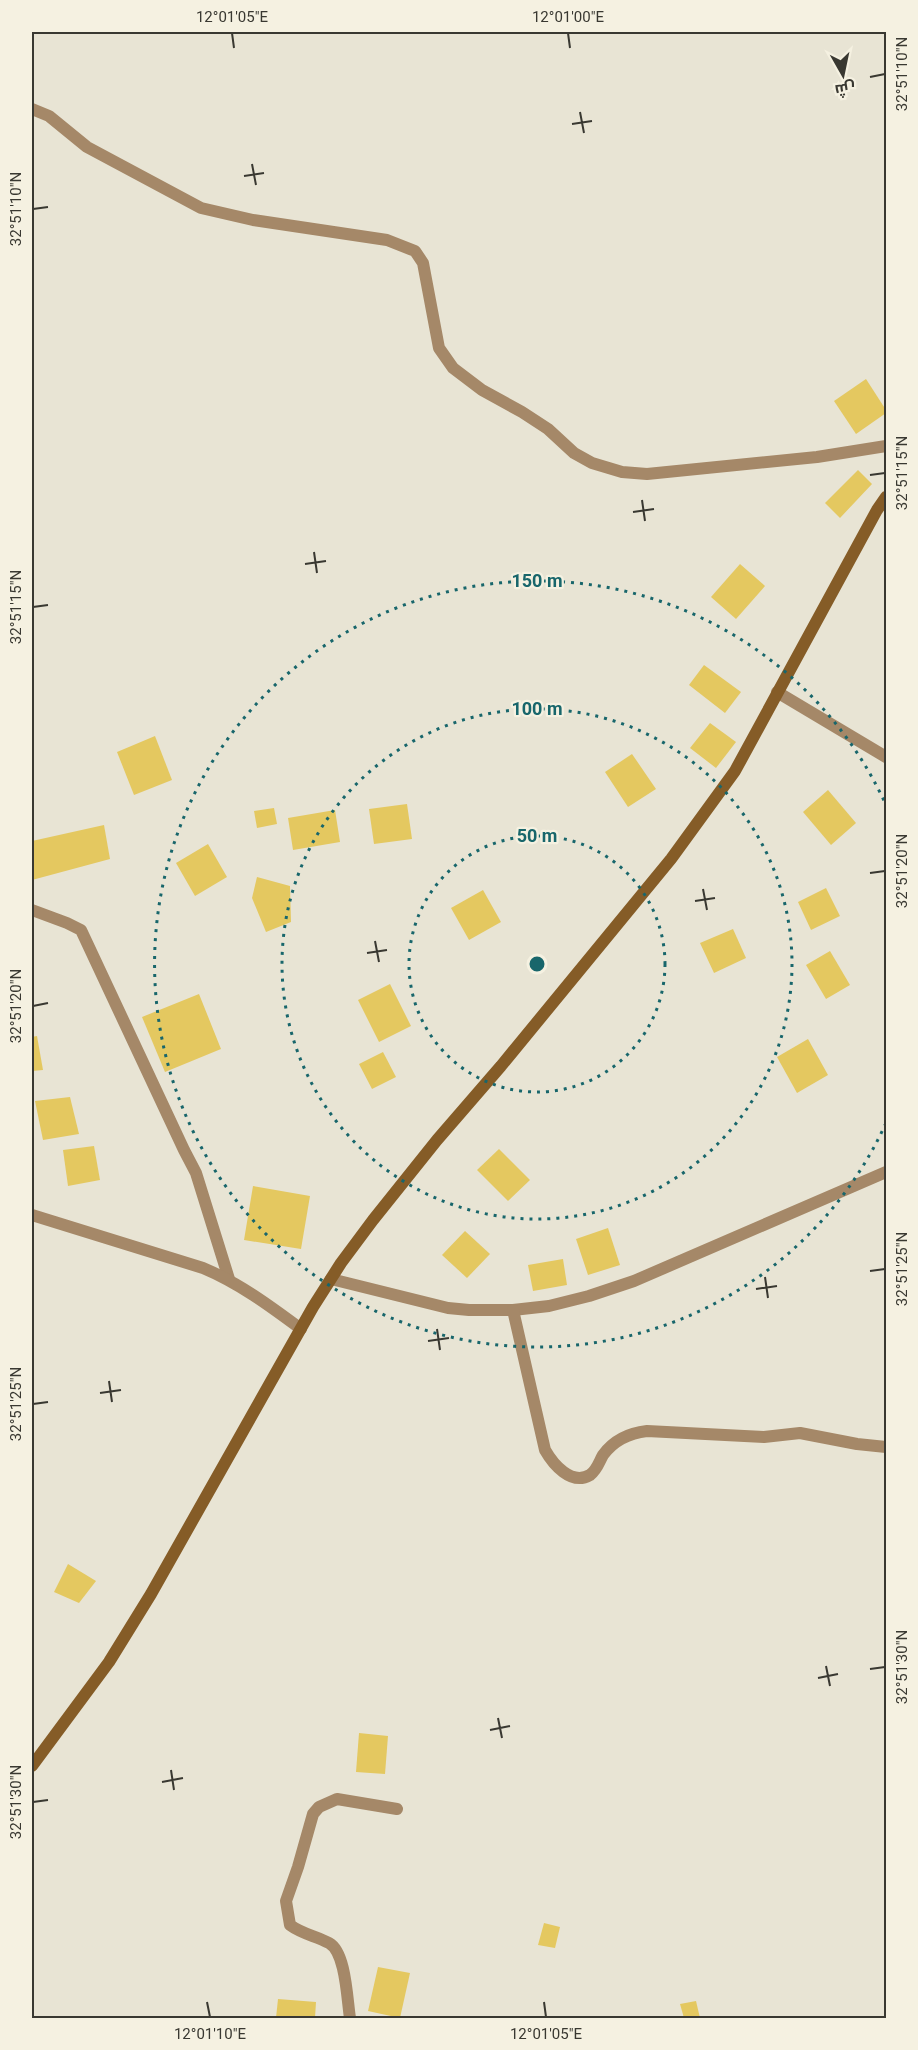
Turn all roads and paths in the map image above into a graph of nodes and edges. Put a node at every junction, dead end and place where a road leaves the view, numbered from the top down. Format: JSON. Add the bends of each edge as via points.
{"nodes":[{"id":1,"x":32,"y":109,"type":"edge"},
{"id":2,"x":886,"y":446,"type":"edge"},
{"id":3,"x":886,"y":497,"type":"edge"},
{"id":4,"x":777,"y":692,"type":"junction"},
{"id":5,"x":886,"y":757,"type":"edge"},
{"id":6,"x":32,"y":910,"type":"edge"},
{"id":7,"x":886,"y":1172,"type":"edge"},
{"id":8,"x":32,"y":1215,"type":"edge"},
{"id":9,"x":229,"y":1279,"type":"junction"},
{"id":10,"x":331,"y":1279,"type":"junction"},
{"id":11,"x":513,"y":1310,"type":"junction"},
{"id":12,"x":301,"y":1329,"type":"junction"},
{"id":13,"x":886,"y":1447,"type":"edge"},
{"id":14,"x":32,"y":1766,"type":"edge"},
{"id":15,"x":397,"y":1809,"type":"dead end"},
{"id":16,"x":350,"y":2019,"type":"edge"}],
"edges":[{"from":1,"to":2,"type":"street","via":[[49,116],[87,147],[201,208],[253,220],[387,240],[415,251],[423,263],[439,348],[453,368],[548,429],[592,464],[646,474]]},
{"from":3,"to":4,"type":"street"},
{"from":4,"to":5,"type":"street"},
{"from":4,"to":10,"type":"street","via":[[735,771],[671,859],[437,1140]]},
{"from":6,"to":9,"type":"street","via":[[81,930],[196,1173]]},
{"from":7,"to":11,"type":"street","via":[[634,1281],[549,1306]]},
{"from":8,"to":9,"type":"street"},
{"from":9,"to":12,"type":"street"},
{"from":10,"to":11,"type":"street","via":[[448,1308]]},
{"from":10,"to":12,"type":"street"},
{"from":11,"to":13,"type":"street","via":[[545,1450],[565,1474],[588,1476],[611,1446],[633,1432],[764,1437],[800,1433]]},
{"from":12,"to":14,"type":"street","via":[[151,1594],[109,1662]]},
{"from":15,"to":16,"type":"street","via":[[337,1799],[319,1807],[313,1814],[286,1901],[290,1926],[332,1944],[339,1956]]}]}
